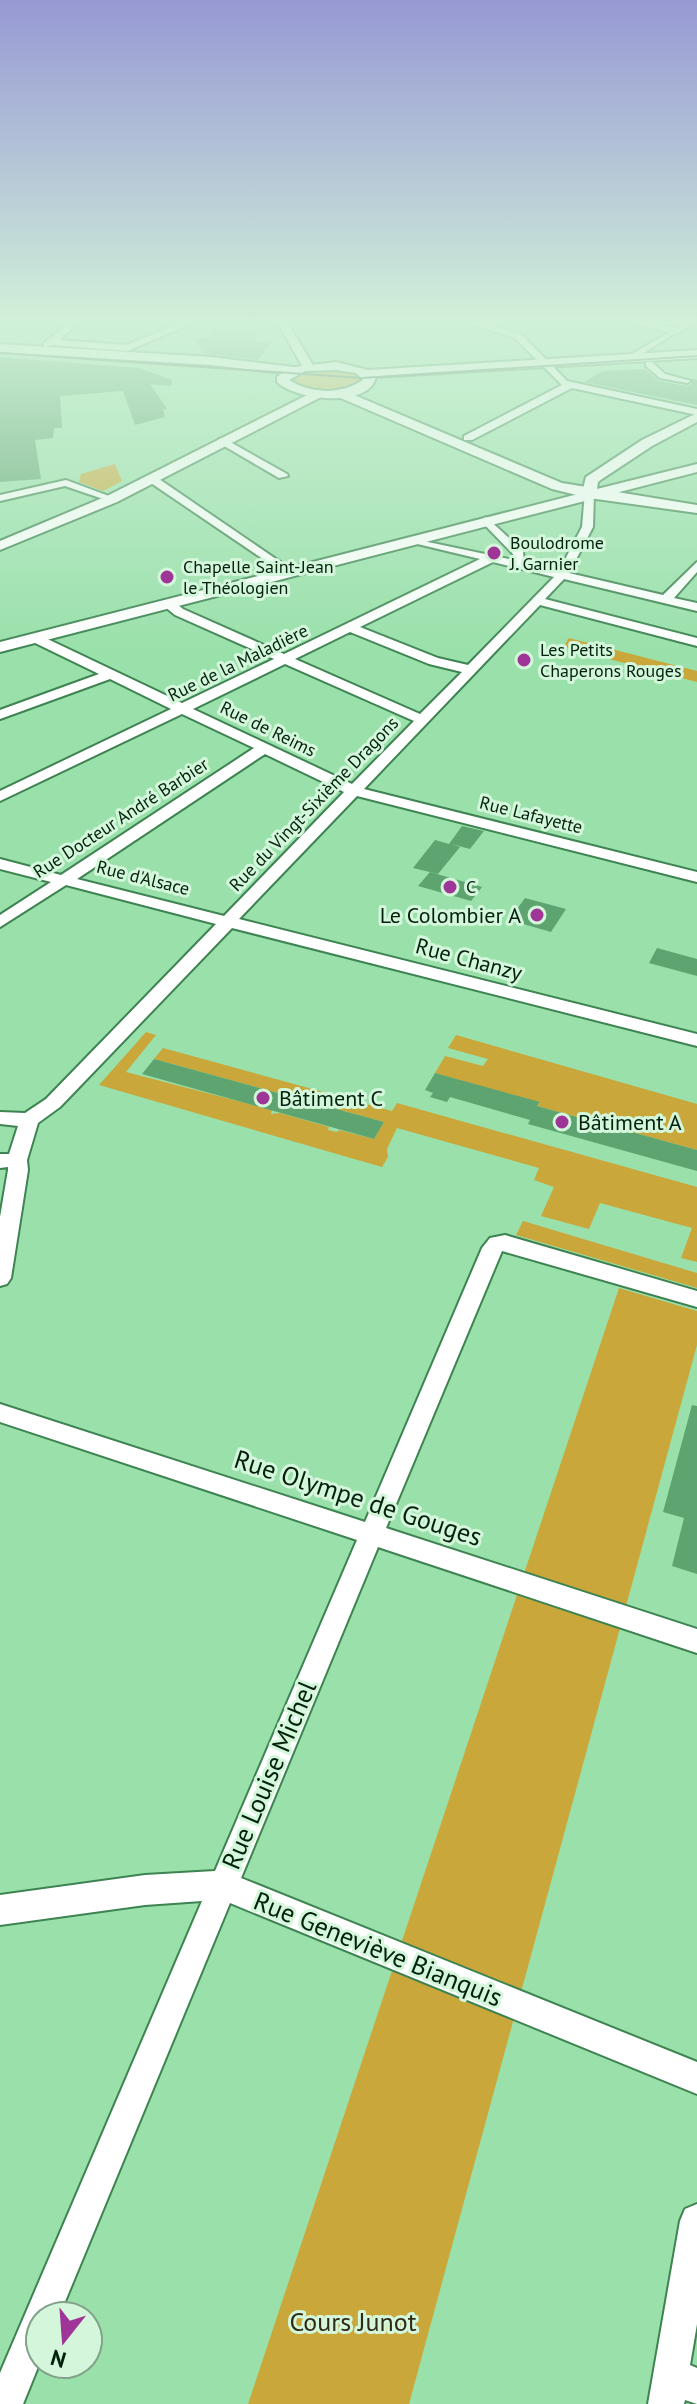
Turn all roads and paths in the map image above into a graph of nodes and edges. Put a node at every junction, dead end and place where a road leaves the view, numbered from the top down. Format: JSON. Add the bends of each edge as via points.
{"nodes":[{"id":1,"x":241,"y":432,"type":"edge"},
{"id":2,"x":442,"y":432,"type":"edge"},
{"id":3,"x":445,"y":432,"type":"edge"},
{"id":4,"x":477,"y":432,"type":"edge"},
{"id":5,"x":666,"y":432,"type":"edge"},
{"id":6,"x":462,"y":440,"type":"junction"},
{"id":7,"x":223,"y":441,"type":"junction"},
{"id":8,"x":697,"y":468,"type":"edge"},
{"id":9,"x":606,"y":471,"type":"junction"},
{"id":10,"x":283,"y":476,"type":"dead end"},
{"id":11,"x":152,"y":479,"type":"junction"},
{"id":12,"x":623,"y":486,"type":"junction"},
{"id":13,"x":589,"y":494,"type":"junction"},
{"id":14,"x":0,"y":498,"type":"edge"},
{"id":15,"x":112,"y":499,"type":"junction"},
{"id":16,"x":697,"y":509,"type":"edge"},
{"id":17,"x":486,"y":520,"type":"junction"},
{"id":18,"x":413,"y":540,"type":"junction"},
{"id":19,"x":0,"y":546,"type":"edge"},
{"id":20,"x":490,"y":559,"type":"junction"},
{"id":21,"x":515,"y":564,"type":"junction"},
{"id":22,"x":697,"y":565,"type":"edge"},
{"id":23,"x":289,"y":572,"type":"junction"},
{"id":24,"x":562,"y":575,"type":"junction"},
{"id":25,"x":666,"y":599,"type":"junction"},
{"id":26,"x":537,"y":601,"type":"junction"},
{"id":27,"x":168,"y":603,"type":"junction"},
{"id":28,"x":697,"y":607,"type":"edge"},
{"id":29,"x":352,"y":628,"type":"junction"},
{"id":30,"x":35,"y":638,"type":"junction"},
{"id":31,"x":697,"y":642,"type":"edge"},
{"id":32,"x":0,"y":647,"type":"edge"},
{"id":33,"x":287,"y":660,"type":"junction"},
{"id":34,"x":471,"y":670,"type":"junction"},
{"id":35,"x":111,"y":674,"type":"junction"},
{"id":36,"x":185,"y":709,"type":"junction"},
{"id":37,"x":0,"y":715,"type":"edge"},
{"id":38,"x":423,"y":720,"type":"junction"},
{"id":39,"x":264,"y":748,"type":"junction"},
{"id":40,"x":354,"y":791,"type":"junction"},
{"id":41,"x":0,"y":797,"type":"edge"},
{"id":42,"x":0,"y":864,"type":"edge"},
{"id":43,"x":697,"y":877,"type":"edge"},
{"id":44,"x":63,"y":879,"type":"junction"},
{"id":45,"x":230,"y":920,"type":"junction"},
{"id":46,"x":0,"y":922,"type":"edge"},
{"id":47,"x":697,"y":1040,"type":"edge"},
{"id":48,"x":0,"y":1118,"type":"edge"},
{"id":49,"x":29,"y":1120,"type":"junction"},
{"id":50,"x":8,"y":1160,"type":"edge"},
{"id":51,"x":0,"y":1278,"type":"edge"},
{"id":52,"x":697,"y":1299,"type":"edge"},
{"id":53,"x":0,"y":1413,"type":"edge"},
{"id":54,"x":372,"y":1535,"type":"junction"},
{"id":55,"x":697,"y":1641,"type":"edge"},
{"id":56,"x":221,"y":1885,"type":"junction"},
{"id":57,"x":0,"y":1910,"type":"edge"},
{"id":58,"x":697,"y":2078,"type":"edge"},
{"id":59,"x":697,"y":2221,"type":"edge"},
{"id":60,"x":48,"y":2300,"type":"edge"},
{"id":61,"x":24,"y":2359,"type":"edge"},
{"id":62,"x":677,"y":2388,"type":"edge"},
{"id":63,"x":5,"y":2404,"type":"edge"}],
"edges":[{"from":1,"to":7,"type":"street"},
{"from":2,"to":6,"type":"street"},
{"from":3,"to":6,"type":"street"},
{"from":4,"to":6,"type":"street"},
{"from":5,"to":9,"type":"main road"},
{"from":6,"to":13,"type":"street","via":[[571,480]]},
{"from":7,"to":10,"type":"street"},
{"from":7,"to":11,"type":"street"},
{"from":8,"to":12,"type":"main road"},
{"from":9,"to":12,"type":"main road","via":[[604,481]]},
{"from":9,"to":13,"type":"main road","via":[[591,480]]},
{"from":11,"to":15,"type":"street"},
{"from":11,"to":23,"type":"street"},
{"from":12,"to":13,"type":"main road"},
{"from":13,"to":16,"type":"street"},
{"from":13,"to":17,"type":"main road"},
{"from":13,"to":24,"type":"street","name":"Rue du Vingt-Sixième Dragons","via":[[587,537]]},
{"from":14,"to":15,"type":"street","via":[[66,483]]},
{"from":15,"to":19,"type":"street"},
{"from":17,"to":18,"type":"main road"},
{"from":17,"to":21,"type":"street","via":[[519,553]]},
{"from":18,"to":20,"type":"street"},
{"from":18,"to":23,"type":"main road"},
{"from":20,"to":21,"type":"street"},
{"from":20,"to":29,"type":"street","name":"Rue de la Maladière"},
{"from":21,"to":24,"type":"street"},
{"from":22,"to":25,"type":"street"},
{"from":23,"to":27,"type":"main road"},
{"from":24,"to":25,"type":"street"},
{"from":24,"to":26,"type":"street","name":"Rue du Vingt-Sixième Dragons"},
{"from":25,"to":28,"type":"street"},
{"from":26,"to":31,"type":"street"},
{"from":26,"to":34,"type":"street","name":"Rue du Vingt-Sixième Dragons"},
{"from":27,"to":30,"type":"main road"},
{"from":27,"to":33,"type":"street"},
{"from":29,"to":33,"type":"street","name":"Rue de la Maladière"},
{"from":29,"to":34,"type":"street"},
{"from":30,"to":32,"type":"main road"},
{"from":30,"to":35,"type":"street","name":"Rue de Reims"},
{"from":33,"to":36,"type":"street","name":"Rue de la Maladière"},
{"from":33,"to":38,"type":"street"},
{"from":34,"to":38,"type":"street","name":"Rue du Vingt-Sixième Dragons"},
{"from":35,"to":36,"type":"street","name":"Rue de Reims"},
{"from":35,"to":37,"type":"street"},
{"from":36,"to":39,"type":"street","name":"Rue de Reims"},
{"from":36,"to":41,"type":"street","name":"Rue de la Maladière"},
{"from":38,"to":40,"type":"street","name":"Rue du Vingt-Sixième Dragons"},
{"from":39,"to":40,"type":"street","name":"Rue de Reims"},
{"from":39,"to":44,"type":"street","name":"Rue Docteur André Barbier"},
{"from":40,"to":43,"type":"street","name":"Rue Lafayette"},
{"from":40,"to":45,"type":"street","name":"Rue du Vingt-Sixième Dragons"},
{"from":42,"to":44,"type":"street","name":"Rue d'Alsace"},
{"from":44,"to":45,"type":"street","name":"Rue d'Alsace"},
{"from":44,"to":46,"type":"street","name":"Rue Docteur André Barbier"},
{"from":45,"to":47,"type":"street","name":"Rue Chanzy"},
{"from":45,"to":49,"type":"street","name":"Rue du Vingt-Sixième Dragons","via":[[53,1103]]},
{"from":48,"to":49,"type":"street"},
{"from":49,"to":50,"type":"street"},
{"from":50,"to":51,"type":"street","via":[[18,1170]]},
{"from":52,"to":54,"type":"street","name":"Rue Louise Michel","via":[[497,1243]]},
{"from":53,"to":54,"type":"street","name":"Rue Olympe de Gouges"},
{"from":54,"to":55,"type":"street","name":"Rue Olympe de Gouges"},
{"from":54,"to":56,"type":"street","name":"Rue Louise Michel"},
{"from":56,"to":57,"type":"street","name":"Rue Geneviève Bianquis"},
{"from":56,"to":58,"type":"street","name":"Rue Geneviève Bianquis"},
{"from":56,"to":60,"type":"street","name":"Rue Louise Michel"},
{"from":59,"to":62,"type":"street"},
{"from":61,"to":63,"type":"street","name":"Rue Louise Michel"}]}
